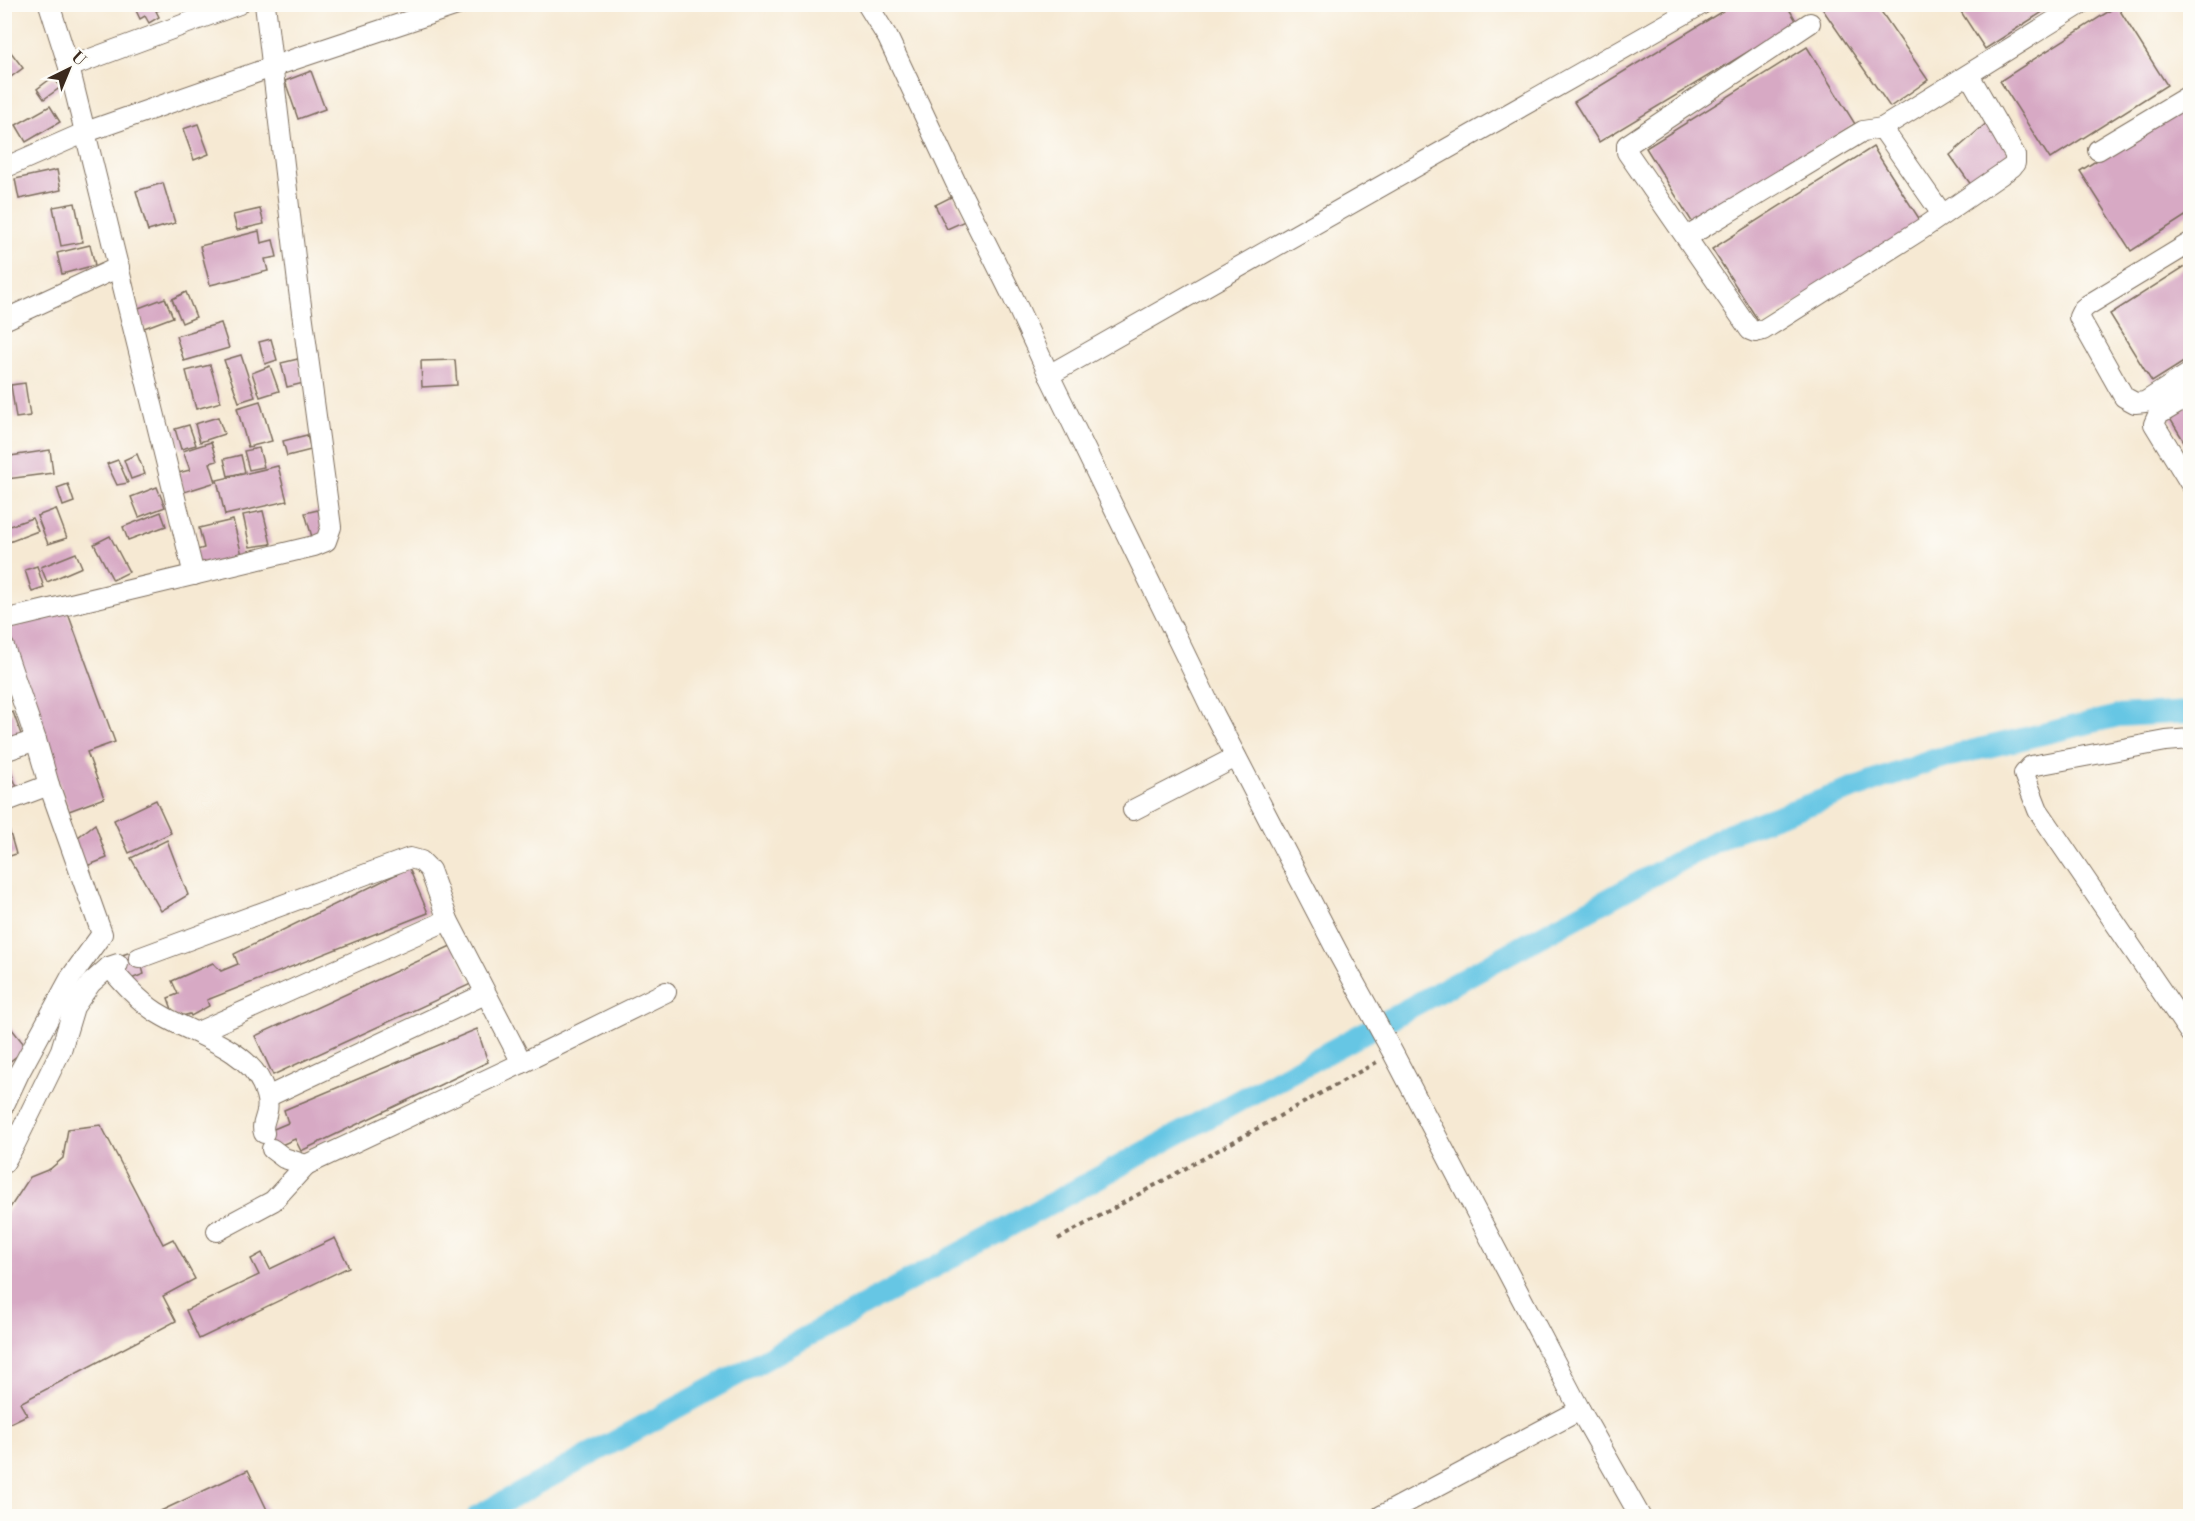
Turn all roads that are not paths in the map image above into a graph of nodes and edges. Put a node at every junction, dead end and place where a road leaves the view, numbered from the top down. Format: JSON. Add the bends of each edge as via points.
{"nodes":[{"id":1,"x":49,"y":4,"type":"edge"},
{"id":2,"x":239,"y":4,"type":"edge"},
{"id":3,"x":265,"y":4,"type":"edge"},
{"id":4,"x":460,"y":4,"type":"edge"},
{"id":5,"x":867,"y":4,"type":"edge"},
{"id":6,"x":1702,"y":4,"type":"edge"},
{"id":7,"x":2081,"y":4,"type":"edge"},
{"id":8,"x":1810,"y":23,"type":"dead end"},
{"id":9,"x":273,"y":66,"type":"junction"},
{"id":10,"x":69,"y":67,"type":"junction"},
{"id":11,"x":1969,"y":75,"type":"junction"},
{"id":12,"x":2190,"y":95,"type":"edge"},
{"id":13,"x":1882,"y":128,"type":"junction"},
{"id":14,"x":86,"y":132,"type":"junction"},
{"id":15,"x":2098,"y":150,"type":"dead end"},
{"id":16,"x":4,"y":168,"type":"edge"},
{"id":17,"x":1942,"y":214,"type":"junction"},
{"id":18,"x":1687,"y":237,"type":"junction"},
{"id":19,"x":2190,"y":243,"type":"edge"},
{"id":20,"x":119,"y":267,"type":"junction"},
{"id":21,"x":4,"y":320,"type":"edge"},
{"id":22,"x":2190,"y":373,"type":"edge"},
{"id":23,"x":1049,"y":375,"type":"junction"},
{"id":24,"x":2190,"y":396,"type":"edge"},
{"id":25,"x":2190,"y":483,"type":"edge"},
{"id":26,"x":194,"y":575,"type":"junction"},
{"id":27,"x":4,"y":620,"type":"edge"},
{"id":28,"x":4,"y":647,"type":"edge"},
{"id":29,"x":2190,"y":739,"type":"edge"},
{"id":30,"x":36,"y":740,"type":"junction"},
{"id":31,"x":4,"y":751,"type":"edge"},
{"id":32,"x":1236,"y":757,"type":"junction"},
{"id":33,"x":49,"y":785,"type":"junction"},
{"id":34,"x":4,"y":802,"type":"edge"},
{"id":35,"x":1133,"y":810,"type":"dead end"},
{"id":36,"x":448,"y":920,"type":"junction"},
{"id":37,"x":139,"y":958,"type":"dead end"},
{"id":38,"x":666,"y":992,"type":"dead end"},
{"id":39,"x":485,"y":994,"type":"junction"},
{"id":40,"x":198,"y":1032,"type":"junction"},
{"id":41,"x":2190,"y":1033,"type":"edge"},
{"id":42,"x":522,"y":1063,"type":"junction"},
{"id":43,"x":267,"y":1098,"type":"junction"},
{"id":44,"x":4,"y":1105,"type":"edge"},
{"id":45,"x":4,"y":1162,"type":"edge"},
{"id":46,"x":306,"y":1165,"type":"junction"},
{"id":47,"x":217,"y":1231,"type":"dead end"},
{"id":48,"x":1580,"y":1410,"type":"junction"},
{"id":49,"x":1381,"y":1516,"type":"edge"},
{"id":50,"x":1640,"y":1516,"type":"edge"}],
"edges":[{"from":1,"to":10,"type":"street"},
{"from":2,"to":10,"type":"street"},
{"from":3,"to":9,"type":"street"},
{"from":4,"to":9,"type":"street"},
{"from":5,"to":23,"type":"street","via":[[888,38]]},
{"from":6,"to":23,"type":"street"},
{"from":7,"to":11,"type":"street"},
{"from":8,"to":18,"type":"street","via":[[1627,145],[1627,152]]},
{"from":9,"to":14,"type":"street"},
{"from":9,"to":26,"type":"street","via":[[331,527],[326,541],[314,546]]},
{"from":10,"to":14,"type":"street"},
{"from":11,"to":13,"type":"street"},
{"from":11,"to":17,"type":"street","via":[[2015,155],[2015,163]]},
{"from":12,"to":15,"type":"street"},
{"from":13,"to":17,"type":"street"},
{"from":13,"to":18,"type":"street","via":[[1863,131]]},
{"from":14,"to":16,"type":"street"},
{"from":14,"to":20,"type":"street"},
{"from":17,"to":18,"type":"street","via":[[1755,332]]},
{"from":19,"to":22,"type":"street","via":[[2088,305],[2079,317],[2124,397],[2135,403],[2145,402]]},
{"from":20,"to":21,"type":"street"},
{"from":20,"to":26,"type":"street"},
{"from":23,"to":32,"type":"street"},
{"from":24,"to":25,"type":"street","via":[[2158,415],[2154,424]]},
{"from":26,"to":27,"type":"street"},
{"from":28,"to":30,"type":"street"},
{"from":29,"to":41,"type":"street","via":[[2031,766],[2025,774],[2038,810]]},
{"from":30,"to":31,"type":"street"},
{"from":30,"to":33,"type":"street"},
{"from":32,"to":35,"type":"street"},
{"from":32,"to":48,"type":"street"},
{"from":33,"to":34,"type":"street"},
{"from":33,"to":44,"type":"street","via":[[102,934],[71,977]]},
{"from":36,"to":37,"type":"street","via":[[430,870],[421,861],[410,858]]},
{"from":36,"to":39,"type":"street"},
{"from":36,"to":40,"type":"street"},
{"from":38,"to":42,"type":"street"},
{"from":39,"to":42,"type":"street"},
{"from":39,"to":43,"type":"street"},
{"from":40,"to":43,"type":"street","via":[[252,1070],[262,1082]]},
{"from":40,"to":45,"type":"street","via":[[156,1012],[132,992],[114,966],[91,983],[74,1007],[61,1050]]},
{"from":42,"to":46,"type":"street"},
{"from":43,"to":46,"type":"street","via":[[262,1128],[268,1141],[284,1158]]},
{"from":46,"to":47,"type":"street","via":[[273,1201]]},
{"from":48,"to":49,"type":"street"},
{"from":48,"to":50,"type":"street"}]}
